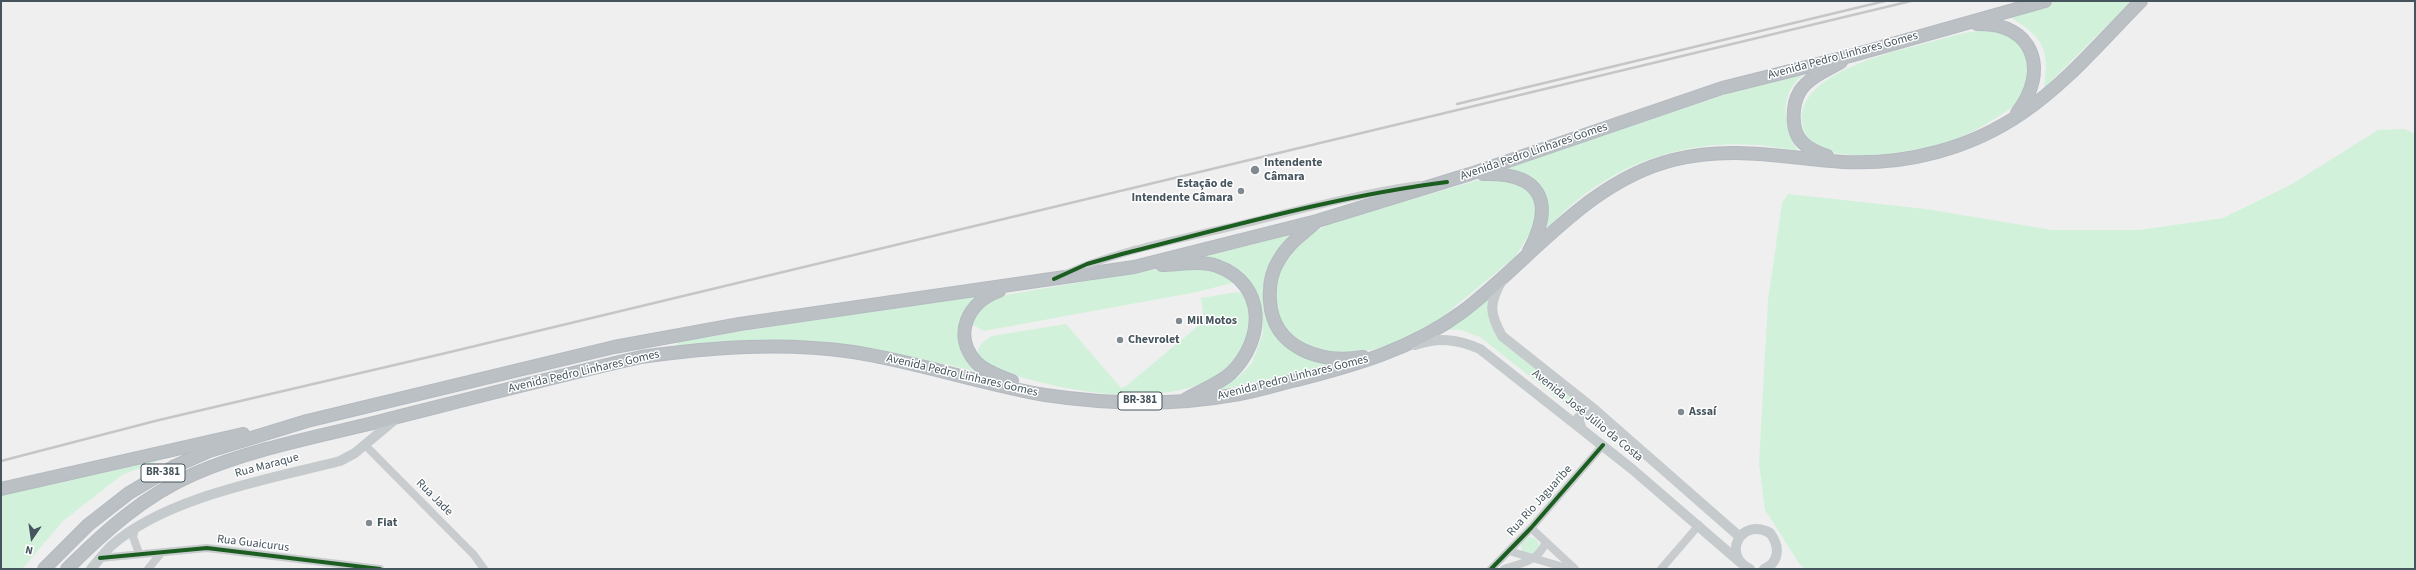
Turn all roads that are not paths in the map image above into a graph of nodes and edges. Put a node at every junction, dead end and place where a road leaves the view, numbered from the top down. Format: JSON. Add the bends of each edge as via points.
{"nodes":[{"id":1,"x":2045,"y":1,"type":"edge"},
{"id":2,"x":2141,"y":1,"type":"edge"},
{"id":3,"x":1961,"y":25,"type":"junction"},
{"id":4,"x":1850,"y":56,"type":"junction"},
{"id":5,"x":2011,"y":120,"type":"junction"},
{"id":6,"x":1845,"y":162,"type":"junction"},
{"id":7,"x":1470,"y":174,"type":"junction"},
{"id":8,"x":1447,"y":182,"type":"junction"},
{"id":9,"x":1317,"y":221,"type":"junction"},
{"id":10,"x":1524,"y":259,"type":"junction"},
{"id":11,"x":1134,"y":267,"type":"junction"},
{"id":12,"x":1503,"y":278,"type":"junction"},
{"id":13,"x":1054,"y":279,"type":"junction"},
{"id":14,"x":1014,"y":286,"type":"junction"},
{"id":15,"x":1398,"y":350,"type":"junction"},
{"id":16,"x":1043,"y":394,"type":"junction"},
{"id":17,"x":1180,"y":402,"type":"junction"},
{"id":18,"x":1594,"y":409,"type":"junction"},
{"id":19,"x":398,"y":417,"type":"junction"},
{"id":20,"x":307,"y":421,"type":"junction"},
{"id":21,"x":1581,"y":427,"type":"junction"},
{"id":22,"x":365,"y":445,"type":"junction"},
{"id":23,"x":1603,"y":445,"type":"junction"},
{"id":24,"x":1,"y":489,"type":"edge"},
{"id":25,"x":1699,"y":525,"type":"junction"},
{"id":26,"x":1531,"y":528,"type":"junction"},
{"id":27,"x":135,"y":529,"type":"junction"},
{"id":28,"x":1740,"y":537,"type":"junction"},
{"id":29,"x":1546,"y":542,"type":"junction"},
{"id":30,"x":1509,"y":551,"type":"junction"},
{"id":31,"x":162,"y":552,"type":"junction"},
{"id":32,"x":139,"y":553,"type":"junction"},
{"id":33,"x":100,"y":558,"type":"junction"},
{"id":34,"x":1534,"y":559,"type":"junction"},
{"id":35,"x":1745,"y":566,"type":"edge"},
{"id":36,"x":1772,"y":567,"type":"edge"},
{"id":37,"x":44,"y":569,"type":"edge"},
{"id":38,"x":67,"y":569,"type":"edge"},
{"id":39,"x":91,"y":569,"type":"edge"},
{"id":40,"x":148,"y":569,"type":"edge"},
{"id":41,"x":380,"y":569,"type":"edge"},
{"id":42,"x":484,"y":569,"type":"edge"},
{"id":43,"x":1491,"y":569,"type":"edge"},
{"id":44,"x":1504,"y":569,"type":"edge"},
{"id":45,"x":1570,"y":569,"type":"edge"},
{"id":46,"x":1575,"y":569,"type":"edge"},
{"id":47,"x":1661,"y":569,"type":"edge"}],
"edges":[{"from":1,"to":3,"type":"highway","name":"Avenida Pedro Linhares Gomes","number":"BR-381"},
{"from":2,"to":5,"type":"highway","name":"Avenida Pedro Linhares Gomes","number":"BR-381","via":[[2057,86]]},
{"from":3,"to":4,"type":"highway","name":"Avenida Pedro Linhares Gomes","number":"BR-381"},
{"from":3,"to":5,"type":"highway","via":[[1994,25],[2009,29],[2026,42],[2033,56],[2035,79],[2030,93]]},
{"from":4,"to":6,"type":"highway","via":[[1805,86],[1795,103],[1794,118],[1795,131],[1801,142],[1811,150]]},
{"from":4,"to":7,"type":"highway","name":"Avenida Pedro Linhares Gomes","number":"BR-381","via":[[1722,88]]},
{"from":5,"to":6,"type":"highway","name":"Avenida Pedro Linhares Gomes","number":"BR-381","via":[[1962,145],[1939,152],[1888,161]]},
{"from":6,"to":10,"type":"highway","name":"Avenida Pedro Linhares Gomes","number":"BR-381","via":[[1725,151],[1670,160],[1644,170],[1600,193]]},
{"from":7,"to":8,"type":"highway","name":"Avenida Pedro Linhares Gomes","number":"BR-381"},
{"from":7,"to":10,"type":"highway","via":[[1499,173],[1515,176],[1533,186],[1543,208],[1542,220]]},
{"from":8,"to":9,"type":"highway","name":"Avenida Pedro Linhares Gomes","number":"BR-381"},
{"from":8,"to":13,"type":"street","via":[[1406,187],[1122,254],[1087,264]]},
{"from":9,"to":11,"type":"highway","name":"Avenida Pedro Linhares Gomes","number":"BR-381"},
{"from":9,"to":15,"type":"highway","via":[[1288,246],[1272,276],[1269,293],[1270,312],[1279,332],[1295,347],[1314,356],[1361,357]]},
{"from":10,"to":12,"type":"highway","name":"Avenida Pedro Linhares Gomes","number":"BR-381"},
{"from":11,"to":13,"type":"highway","name":"Avenida Pedro Linhares Gomes","number":"BR-381"},
{"from":11,"to":17,"type":"highway","via":[[1215,265],[1242,282],[1254,305],[1254,340],[1246,357],[1230,374]]},
{"from":12,"to":15,"type":"highway","name":"Avenida Pedro Linhares Gomes","number":"BR-381","via":[[1442,326]]},
{"from":12,"to":18,"type":"main road","name":"Avenida José Júlio da Costa","via":[[1492,299],[1491,307],[1502,336]]},
{"from":13,"to":14,"type":"highway","name":"Avenida Pedro Linhares Gomes","number":"BR-381"},
{"from":14,"to":16,"type":"highway","via":[[992,294],[977,304],[968,316],[966,348],[985,370]]},
{"from":14,"to":20,"type":"highway","name":"Avenida Pedro Linhares Gomes","number":"BR-381","via":[[852,307],[614,346]]},
{"from":15,"to":17,"type":"highway","name":"Avenida Pedro Linhares Gomes","number":"BR-381","via":[[1355,365],[1235,395]]},
{"from":15,"to":21,"type":"main road","name":"Avenida José Júlio da Costa","via":[[1431,340],[1463,341],[1500,362]]},
{"from":16,"to":17,"type":"highway","name":"Avenida Pedro Linhares Gomes","number":"BR-381","via":[[1100,401]]},
{"from":16,"to":19,"type":"highway","name":"Avenida Pedro Linhares Gomes","number":"BR-381","via":[[854,352],[804,347],[751,346],[699,349],[641,357]]},
{"from":18,"to":21,"type":"main road","via":[[1580,415],[1578,418]]},
{"from":18,"to":28,"type":"main road","name":"Avenida José Júlio da Costa"},
{"from":19,"to":22,"type":"main road","name":"Rua Maraque"},
{"from":19,"to":38,"type":"highway","name":"Avenida Pedro Linhares Gomes","number":"BR-381","via":[[254,454],[194,474],[170,486],[129,514],[101,536]]},
{"from":20,"to":24,"type":"highway","via":[[199,442]]},
{"from":20,"to":37,"type":"highway","name":"Avenida Pedro Linhares Gomes","number":"BR-381","via":[[209,451],[173,467],[130,493],[88,524]]},
{"from":21,"to":23,"type":"main road","name":"Avenida José Júlio da Costa"},
{"from":22,"to":27,"type":"main road","name":"Rua Maraque","via":[[340,460],[201,496]]},
{"from":22,"to":42,"type":"street","name":"Rua Jade"},
{"from":23,"to":25,"type":"main road","name":"Avenida José Júlio da Costa"},
{"from":23,"to":26,"type":"street","name":"Rua Rio Jaguaribe"},
{"from":25,"to":35,"type":"main road","name":"Avenida José Júlio da Costa"},
{"from":25,"to":47,"type":"street"},
{"from":26,"to":29,"type":"street"},
{"from":26,"to":30,"type":"street","name":"Rua Rio Jaguaribe"},
{"from":27,"to":32,"type":"street","via":[[133,537]]},
{"from":27,"to":33,"type":"main road","name":"Rua Maraque","via":[[111,546]]},
{"from":28,"to":35,"type":"main road","via":[[1736,550]]},
{"from":28,"to":36,"type":"main road","via":[[1746,531],[1755,528],[1770,534],[1778,548]]},
{"from":29,"to":34,"type":"street"},
{"from":29,"to":46,"type":"street"},
{"from":30,"to":34,"type":"street"},
{"from":30,"to":43,"type":"street","name":"Rua Rio Jaguaribe"},
{"from":31,"to":32,"type":"street","name":"Rua Guaicurus"},
{"from":31,"to":40,"type":"street"},
{"from":31,"to":41,"type":"street","name":"Rua Guaicurus","via":[[208,548]]},
{"from":32,"to":33,"type":"street","name":"Rua Guaicurus"},
{"from":33,"to":39,"type":"main road","name":"Rua Maraque"},
{"from":34,"to":44,"type":"street"},
{"from":34,"to":45,"type":"street"}]}
